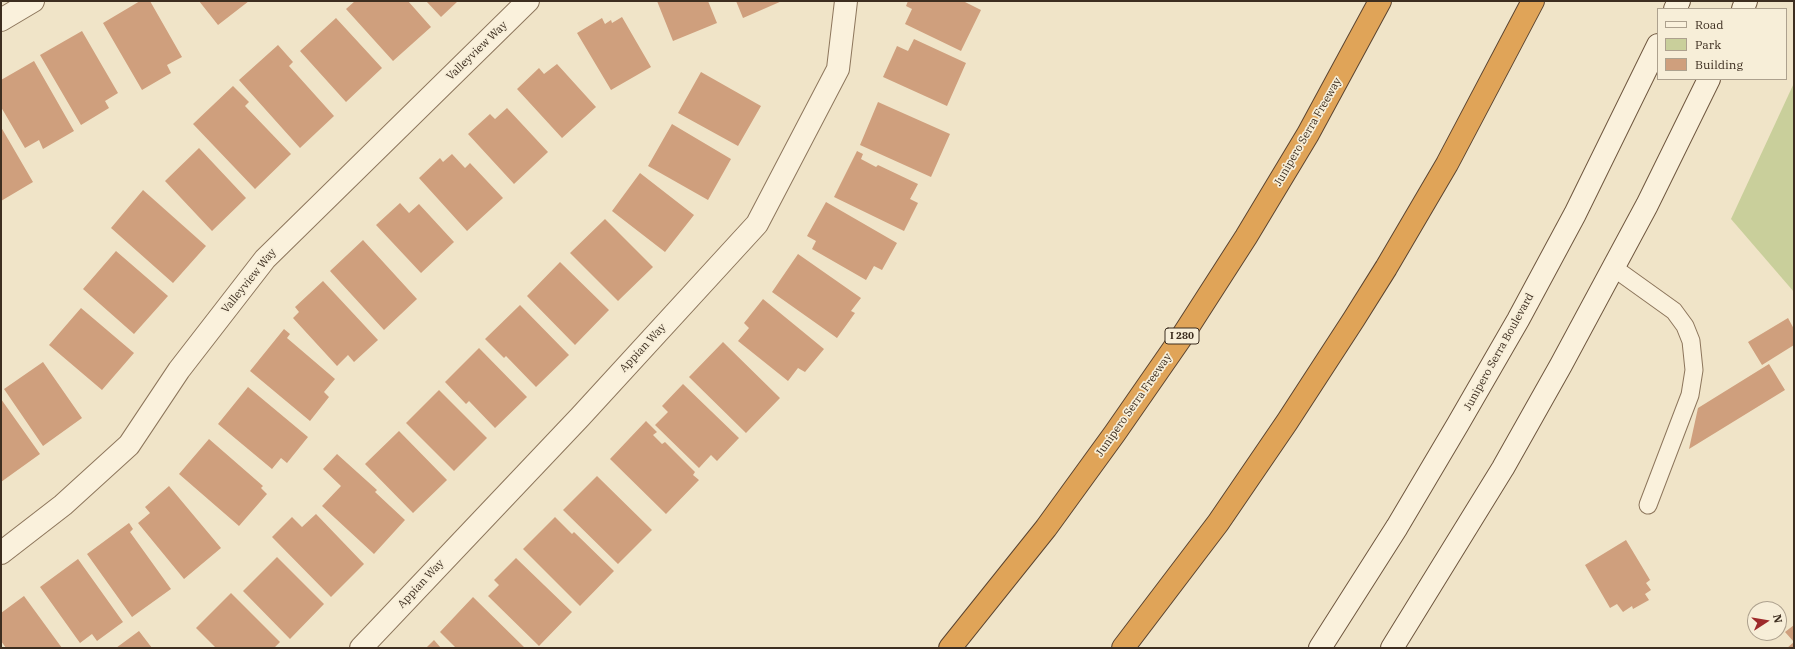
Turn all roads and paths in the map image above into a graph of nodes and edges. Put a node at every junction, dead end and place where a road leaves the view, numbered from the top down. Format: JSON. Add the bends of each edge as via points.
{"nodes":[{"id":1,"x":33,"y":1,"type":"edge"},
{"id":2,"x":528,"y":1,"type":"edge"},
{"id":3,"x":846,"y":1,"type":"edge"},
{"id":4,"x":1380,"y":1,"type":"edge"},
{"id":5,"x":1533,"y":1,"type":"edge"},
{"id":6,"x":1,"y":20,"type":"edge"},
{"id":7,"x":1657,"y":47,"type":"edge"},
{"id":8,"x":1709,"y":80,"type":"edge"},
{"id":9,"x":1614,"y":268,"type":"junction"},
{"id":10,"x":1648,"y":505,"type":"dead end"},
{"id":11,"x":1,"y":553,"type":"edge"},
{"id":12,"x":361,"y":648,"type":"edge"},
{"id":13,"x":950,"y":648,"type":"edge"},
{"id":14,"x":1123,"y":648,"type":"edge"},
{"id":15,"x":1320,"y":648,"type":"edge"},
{"id":16,"x":1392,"y":648,"type":"edge"}],
"edges":[{"from":1,"to":6,"type":"street"},
{"from":2,"to":11,"type":"street","name":"Valleyview Way","via":[[265,259],[179,370],[129,445],[63,505]]},
{"from":3,"to":12,"type":"street","name":"Appian Way","via":[[838,68],[757,224],[580,417]]},
{"from":4,"to":13,"type":"highway","name":"Junipero Serra Freeway","number":"I 280","via":[[1308,134],[1183,335],[1051,521]]},
{"from":5,"to":14,"type":"highway","via":[[1446,164],[1346,332],[1218,523]]},
{"from":7,"to":15,"type":"street","name":"Junipero Serra Boulevard","via":[[1575,214],[1507,339],[1397,527]]},
{"from":8,"to":9,"type":"street"},
{"from":9,"to":10,"type":"lane","via":[[1674,311],[1685,326],[1691,341],[1694,370],[1690,395]]},
{"from":9,"to":16,"type":"street","via":[[1506,462]]}]}
